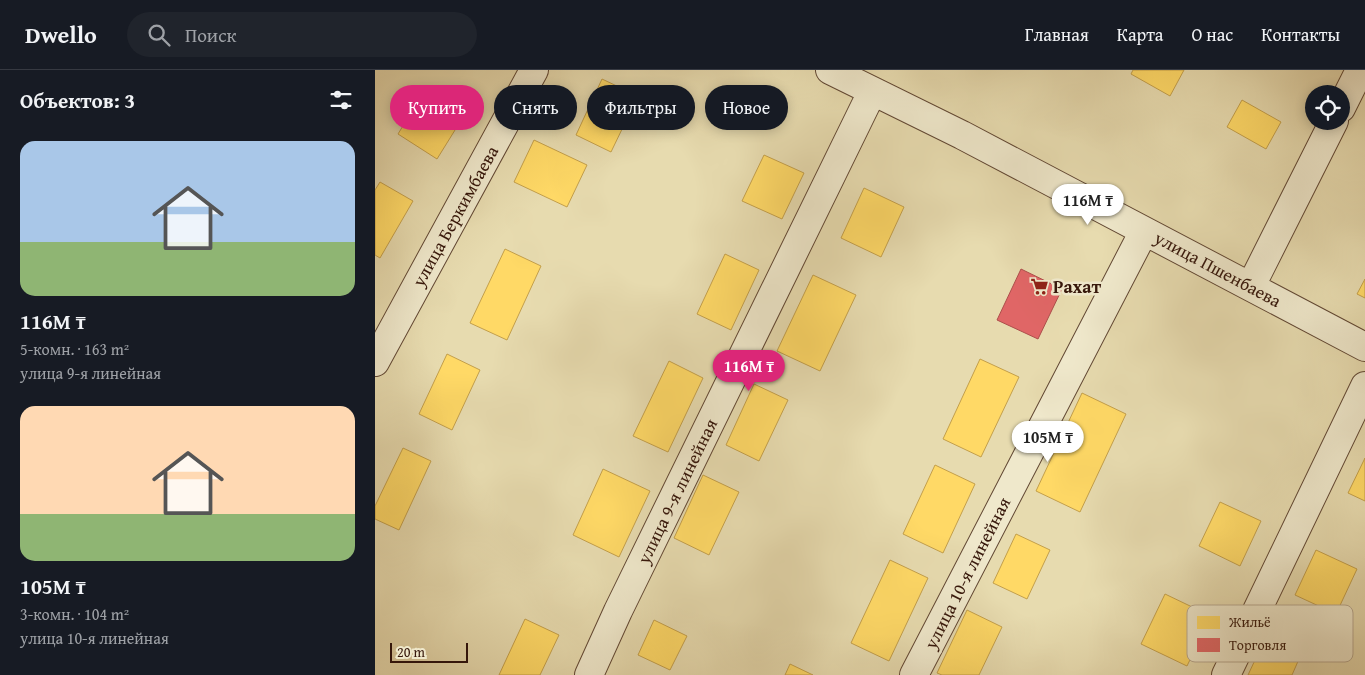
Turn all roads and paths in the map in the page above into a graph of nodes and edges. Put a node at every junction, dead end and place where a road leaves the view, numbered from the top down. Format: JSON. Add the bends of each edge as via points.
{"nodes":[{"id":1,"x":534,"y":70,"type":"edge"},
{"id":2,"x":829,"y":70,"type":"edge"},
{"id":3,"x":1356,"y":75,"type":"edge"},
{"id":4,"x":1350,"y":88,"type":"edge"},
{"id":5,"x":872,"y":92,"type":"junction"},
{"id":6,"x":1329,"y":130,"type":"edge"},
{"id":7,"x":1144,"y":231,"type":"junction"},
{"id":8,"x":1251,"y":286,"type":"junction"},
{"id":9,"x":1365,"y":348,"type":"edge"},
{"id":10,"x":375,"y":362,"type":"edge"},
{"id":11,"x":1365,"y":386,"type":"edge"},
{"id":12,"x":1260,"y":605,"type":"edge"},
{"id":13,"x":1232,"y":662,"type":"edge"},
{"id":14,"x":589,"y":675,"type":"edge"},
{"id":15,"x":914,"y":675,"type":"edge"},
{"id":16,"x":1226,"y":675,"type":"edge"}],
"edges":[{"from":1,"to":10,"type":"street","name":"улица Беркимбаева"},
{"from":2,"to":5,"type":"street","name":"улица Пшенбаева"},
{"from":3,"to":4,"type":"street"},
{"from":5,"to":7,"type":"street","name":"улица Пшенбаева","via":[[962,135]]},
{"from":5,"to":14,"type":"street","name":"улица 9-я линейная","via":[[617,611]]},
{"from":6,"to":8,"type":"street"},
{"from":7,"to":8,"type":"street","name":"улица Пшенбаева"},
{"from":7,"to":15,"type":"street","name":"улица 10-я линейная"},
{"from":8,"to":9,"type":"street","name":"улица Пшенбаева"},
{"from":11,"to":12,"type":"street"},
{"from":13,"to":16,"type":"street"}]}
